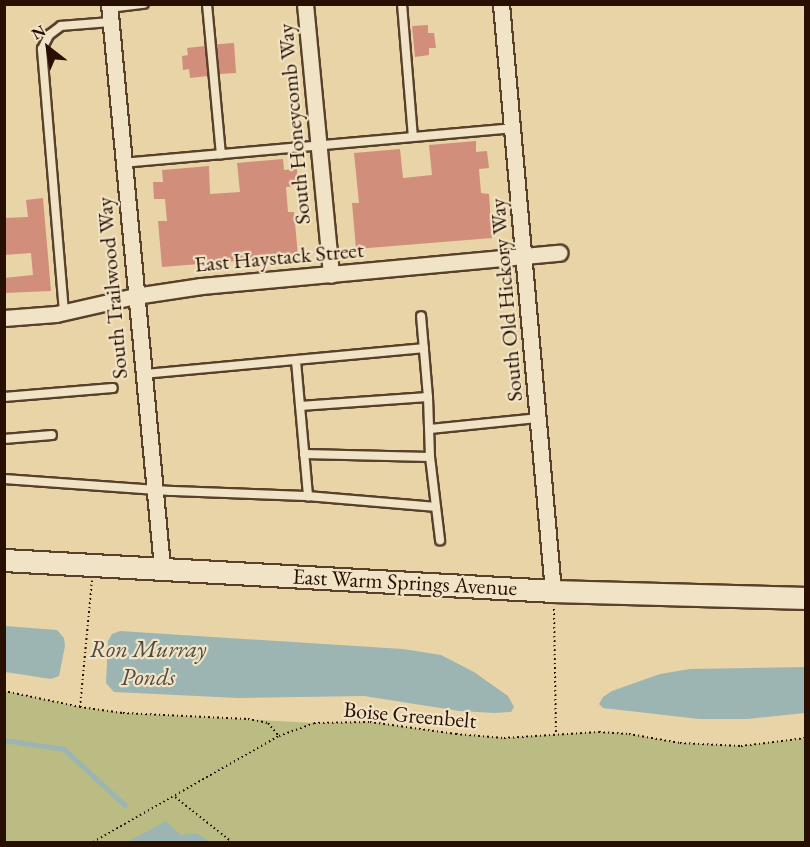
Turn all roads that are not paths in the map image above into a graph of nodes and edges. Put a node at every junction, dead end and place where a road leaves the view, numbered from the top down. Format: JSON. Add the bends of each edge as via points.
{"nodes":[{"id":1,"x":144,"y":4,"type":"edge"},
{"id":2,"x":207,"y":4,"type":"edge"},
{"id":3,"x":305,"y":4,"type":"edge"},
{"id":4,"x":402,"y":4,"type":"edge"},
{"id":5,"x":501,"y":4,"type":"edge"},
{"id":6,"x":109,"y":11,"type":"edge"},
{"id":7,"x":513,"y":128,"type":"junction"},
{"id":8,"x":413,"y":137,"type":"junction"},
{"id":9,"x":318,"y":146,"type":"junction"},
{"id":10,"x":220,"y":154,"type":"junction"},
{"id":11,"x":123,"y":163,"type":"junction"},
{"id":12,"x":559,"y":253,"type":"dead end"},
{"id":13,"x":525,"y":258,"type":"junction"},
{"id":14,"x":331,"y":276,"type":"junction"},
{"id":15,"x":135,"y":296,"type":"junction"},
{"id":16,"x":64,"y":312,"type":"junction"},
{"id":17,"x":421,"y":316,"type":"dead end"},
{"id":18,"x":4,"y":318,"type":"edge"},
{"id":19,"x":424,"y":348,"type":"junction"},
{"id":20,"x":296,"y":361,"type":"junction"},
{"id":21,"x":142,"y":374,"type":"junction"},
{"id":22,"x":112,"y":388,"type":"dead end"},
{"id":23,"x":4,"y":397,"type":"edge"},
{"id":24,"x":428,"y":397,"type":"junction"},
{"id":25,"x":300,"y":405,"type":"junction"},
{"id":26,"x":539,"y":418,"type":"junction"},
{"id":27,"x":430,"y":429,"type":"junction"},
{"id":28,"x":52,"y":435,"type":"dead end"},
{"id":29,"x":4,"y":439,"type":"edge"},
{"id":30,"x":304,"y":454,"type":"junction"},
{"id":31,"x":430,"y":457,"type":"junction"},
{"id":32,"x":4,"y":479,"type":"edge"},
{"id":33,"x":154,"y":489,"type":"junction"},
{"id":34,"x":308,"y":496,"type":"junction"},
{"id":35,"x":436,"y":507,"type":"junction"},
{"id":36,"x":440,"y":540,"type":"dead end"},
{"id":37,"x":4,"y":560,"type":"edge"},
{"id":38,"x":162,"y":567,"type":"junction"},
{"id":39,"x":553,"y":591,"type":"junction"},
{"id":40,"x":806,"y":598,"type":"edge"}],
"edges":[{"from":1,"to":6,"type":"lane"},
{"from":2,"to":10,"type":"lane"},
{"from":3,"to":9,"type":"street","name":"South Honeycomb Way"},
{"from":4,"to":8,"type":"lane"},
{"from":5,"to":7,"type":"street","name":"South Old Hickory Way"},
{"from":6,"to":11,"type":"street","name":"South Trailwood Way"},
{"from":6,"to":16,"type":"lane","via":[[61,26],[49,35],[42,49]]},
{"from":7,"to":8,"type":"lane"},
{"from":7,"to":13,"type":"street","name":"South Old Hickory Way"},
{"from":8,"to":9,"type":"lane"},
{"from":9,"to":10,"type":"lane"},
{"from":9,"to":14,"type":"street","name":"South Honeycomb Way"},
{"from":10,"to":11,"type":"lane"},
{"from":11,"to":15,"type":"street","name":"South Trailwood Way"},
{"from":12,"to":13,"type":"street","name":"East Haystack Street"},
{"from":13,"to":14,"type":"street","name":"East Haystack Street"},
{"from":13,"to":26,"type":"street","name":"South Old Hickory Way"},
{"from":14,"to":15,"type":"street","name":"East Haystack Street","via":[[201,286]]},
{"from":15,"to":16,"type":"street","name":"East Haystack Street"},
{"from":15,"to":21,"type":"street","name":"South Trailwood Way"},
{"from":16,"to":18,"type":"street","name":"East Haystack Street"},
{"from":17,"to":19,"type":"lane"},
{"from":19,"to":20,"type":"lane"},
{"from":19,"to":24,"type":"lane"},
{"from":20,"to":21,"type":"lane"},
{"from":20,"to":25,"type":"lane"},
{"from":21,"to":33,"type":"street","name":"South Trailwood Way"},
{"from":22,"to":23,"type":"lane"},
{"from":24,"to":25,"type":"lane"},
{"from":24,"to":27,"type":"lane"},
{"from":25,"to":30,"type":"lane"},
{"from":26,"to":27,"type":"lane"},
{"from":26,"to":39,"type":"street","name":"South Old Hickory Way"},
{"from":27,"to":31,"type":"lane"},
{"from":28,"to":29,"type":"lane"},
{"from":30,"to":31,"type":"lane"},
{"from":30,"to":34,"type":"lane"},
{"from":31,"to":35,"type":"lane"},
{"from":32,"to":33,"type":"lane"},
{"from":33,"to":34,"type":"lane"},
{"from":33,"to":38,"type":"street","name":"South Trailwood Way"},
{"from":34,"to":35,"type":"lane"},
{"from":35,"to":36,"type":"lane"},
{"from":37,"to":38,"type":"street","name":"East Warm Springs Avenue"},
{"from":38,"to":39,"type":"street","name":"East Warm Springs Avenue"},
{"from":39,"to":40,"type":"street","name":"East Warm Springs Avenue"}]}
